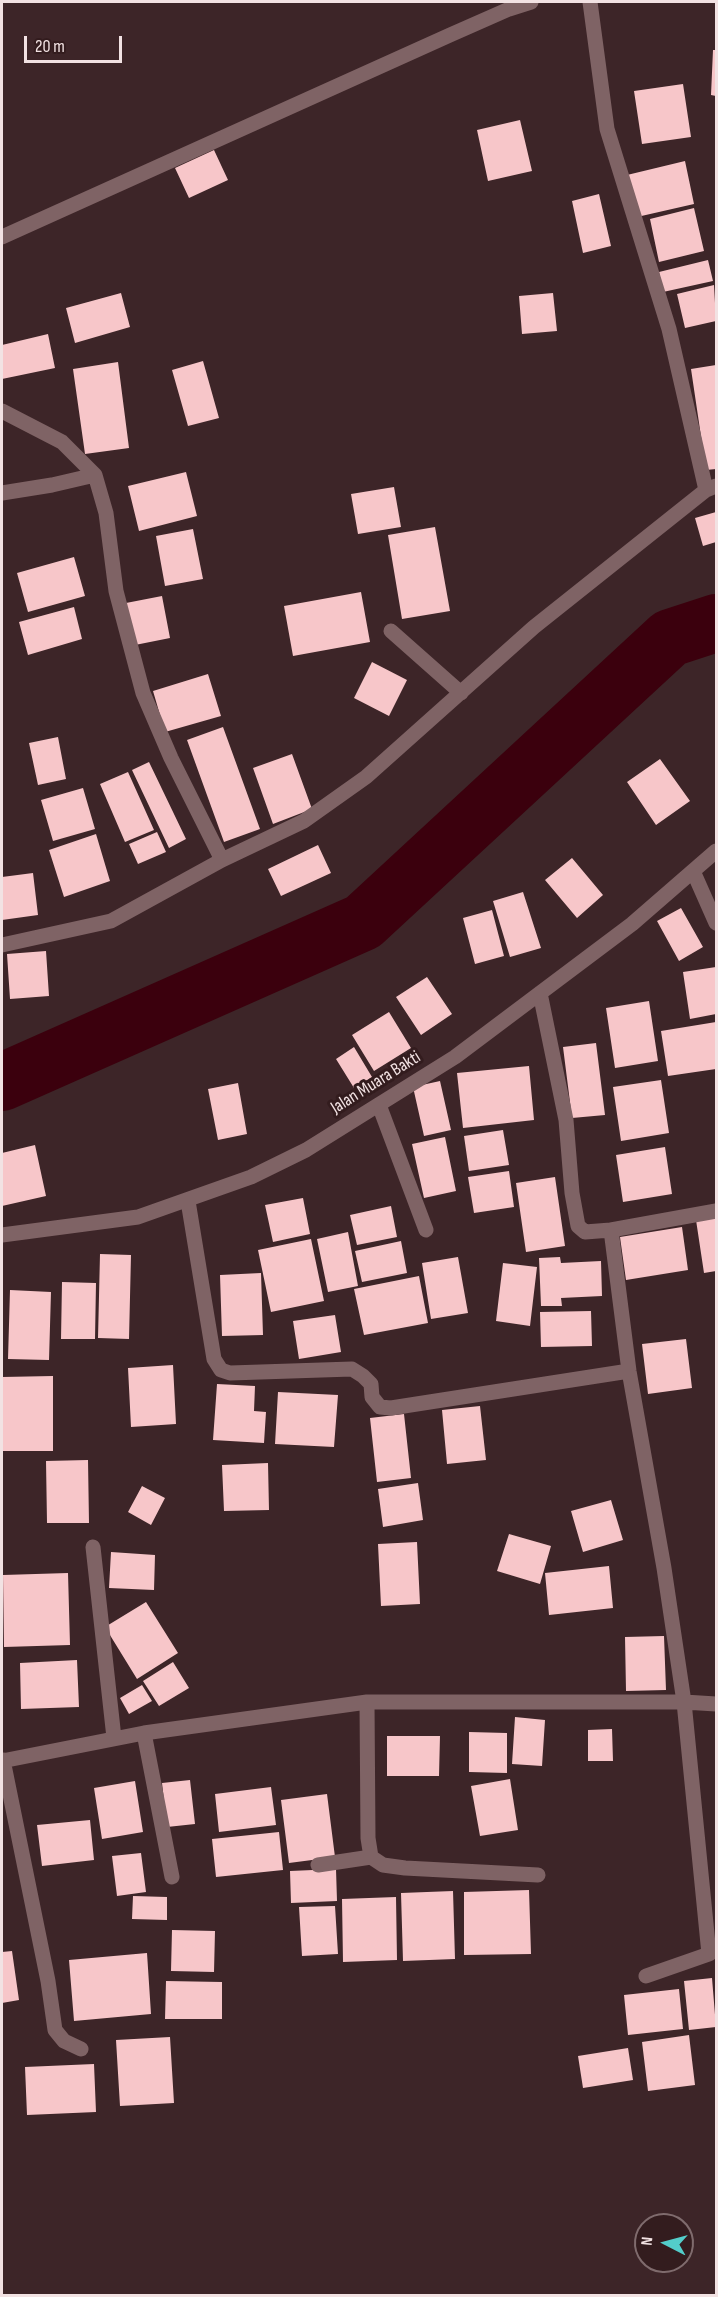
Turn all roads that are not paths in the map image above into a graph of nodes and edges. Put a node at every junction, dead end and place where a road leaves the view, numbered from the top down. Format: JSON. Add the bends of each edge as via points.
{"nodes":[{"id":1,"x":531,"y":2,"type":"edge"},
{"id":2,"x":590,"y":2,"type":"edge"},
{"id":3,"x":2,"y":237,"type":"edge"},
{"id":4,"x":2,"y":411,"type":"edge"},
{"id":5,"x":95,"y":475,"type":"junction"},
{"id":6,"x":711,"y":488,"type":"edge"},
{"id":7,"x":2,"y":493,"type":"edge"},
{"id":8,"x":391,"y":631,"type":"dead end"},
{"id":9,"x":461,"y":693,"type":"junction"},
{"id":10,"x":717,"y":851,"type":"edge"},
{"id":11,"x":222,"y":860,"type":"junction"},
{"id":12,"x":693,"y":871,"type":"junction"},
{"id":13,"x":717,"y":923,"type":"edge"},
{"id":14,"x":2,"y":945,"type":"edge"},
{"id":15,"x":540,"y":993,"type":"junction"},
{"id":16,"x":379,"y":1105,"type":"junction"},
{"id":17,"x":188,"y":1201,"type":"junction"},
{"id":18,"x":717,"y":1211,"type":"edge"},
{"id":19,"x":426,"y":1230,"type":"dead end"},
{"id":20,"x":611,"y":1230,"type":"junction"},
{"id":21,"x":2,"y":1235,"type":"edge"},
{"id":22,"x":628,"y":1371,"type":"junction"},
{"id":23,"x":93,"y":1547,"type":"dead end"},
{"id":24,"x":367,"y":1702,"type":"junction"},
{"id":25,"x":684,"y":1702,"type":"junction"},
{"id":26,"x":717,"y":1704,"type":"edge"},
{"id":27,"x":144,"y":1733,"type":"junction"},
{"id":28,"x":114,"y":1738,"type":"junction"},
{"id":29,"x":2,"y":1761,"type":"edge"},
{"id":30,"x":371,"y":1857,"type":"junction"},
{"id":31,"x":318,"y":1865,"type":"dead end"},
{"id":32,"x":538,"y":1875,"type":"dead end"},
{"id":33,"x":172,"y":1877,"type":"dead end"},
{"id":34,"x":713,"y":1954,"type":"edge"},
{"id":35,"x":646,"y":1976,"type":"dead end"},
{"id":36,"x":81,"y":2049,"type":"dead end"}],
"edges":[{"from":1,"to":3,"type":"street"},
{"from":2,"to":6,"type":"street","via":[[607,129],[669,329]]},
{"from":4,"to":5,"type":"street","via":[[62,442]]},
{"from":5,"to":7,"type":"street"},
{"from":5,"to":11,"type":"street","via":[[106,513],[116,591],[143,693]]},
{"from":6,"to":9,"type":"street","via":[[534,627]]},
{"from":8,"to":9,"type":"street"},
{"from":9,"to":11,"type":"street","via":[[366,777],[304,821]]},
{"from":10,"to":12,"type":"street","name":"Jalan Muara Bakti"},
{"from":11,"to":14,"type":"street","via":[[111,921]]},
{"from":12,"to":13,"type":"street"},
{"from":12,"to":15,"type":"street","name":"Jalan Muara Bakti","via":[[632,924]]},
{"from":15,"to":16,"type":"street","name":"Jalan Muara Bakti","via":[[455,1057]]},
{"from":15,"to":20,"type":"street","via":[[566,1120],[578,1226],[585,1232]]},
{"from":16,"to":17,"type":"street","name":"Jalan Muara Bakti","via":[[306,1150]]},
{"from":16,"to":19,"type":"street"},
{"from":17,"to":21,"type":"street","name":"Jalan Muara Bakti","via":[[138,1217]]},
{"from":17,"to":22,"type":"street","via":[[214,1359],[221,1370],[230,1373],[352,1369],[371,1384],[372,1397],[380,1407],[391,1408]]},
{"from":18,"to":20,"type":"street"},
{"from":20,"to":22,"type":"street"},
{"from":22,"to":25,"type":"street"},
{"from":23,"to":28,"type":"street"},
{"from":24,"to":25,"type":"street"},
{"from":24,"to":27,"type":"street"},
{"from":24,"to":30,"type":"street"},
{"from":25,"to":26,"type":"street"},
{"from":25,"to":34,"type":"street"},
{"from":27,"to":28,"type":"street"},
{"from":27,"to":33,"type":"street"},
{"from":28,"to":29,"type":"street"},
{"from":29,"to":36,"type":"street","via":[[55,2030],[64,2041]]},
{"from":30,"to":31,"type":"street"},
{"from":30,"to":32,"type":"street","via":[[383,1865],[405,1868]]},
{"from":34,"to":35,"type":"street"}]}
